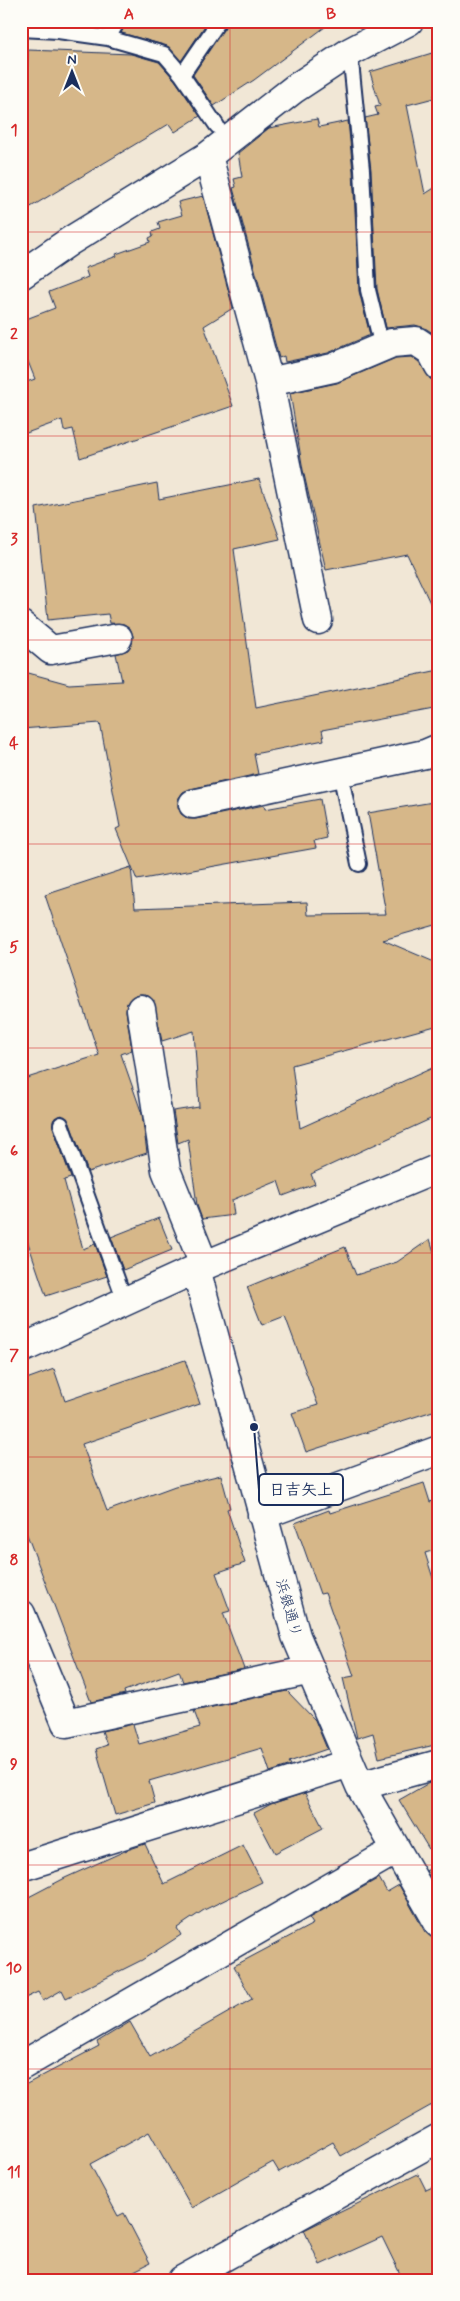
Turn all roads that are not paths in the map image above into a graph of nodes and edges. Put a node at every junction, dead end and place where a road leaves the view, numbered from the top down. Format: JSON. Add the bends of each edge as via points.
{"nodes":[{"id":1,"x":118,"y":21,"type":"edge"},
{"id":2,"x":219,"y":21,"type":"edge"},
{"id":3,"x":409,"y":21,"type":"edge"},
{"id":4,"x":21,"y":29,"type":"edge"},
{"id":5,"x":108,"y":38,"type":"junction"},
{"id":6,"x":350,"y":52,"type":"junction"},
{"id":7,"x":182,"y":75,"type":"junction"},
{"id":8,"x":216,"y":126,"type":"dead end"},
{"id":9,"x":208,"y":156,"type":"junction"},
{"id":10,"x":21,"y":275,"type":"edge"},
{"id":11,"x":382,"y":347,"type":"junction"},
{"id":12,"x":439,"y":366,"type":"edge"},
{"id":13,"x":269,"y":382,"type":"junction"},
{"id":14,"x":318,"y":620,"type":"dead end"},
{"id":15,"x":21,"y":625,"type":"edge"},
{"id":16,"x":118,"y":638,"type":"dead end"},
{"id":17,"x":439,"y":748,"type":"edge"},
{"id":18,"x":340,"y":772,"type":"junction"},
{"id":19,"x":193,"y":804,"type":"dead end"},
{"id":20,"x":359,"y":864,"type":"dead end"},
{"id":21,"x":141,"y":1009,"type":"dead end"},
{"id":22,"x":61,"y":1124,"type":"dead end"},
{"id":23,"x":439,"y":1168,"type":"edge"},
{"id":24,"x":200,"y":1267,"type":"junction"},
{"id":25,"x":125,"y":1301,"type":"junction"},
{"id":26,"x":21,"y":1349,"type":"edge"},
{"id":27,"x":439,"y":1450,"type":"edge"},
{"id":28,"x":262,"y":1515,"type":"junction"},
{"id":29,"x":23,"y":1625,"type":"edge"},
{"id":30,"x":311,"y":1670,"type":"junction"},
{"id":31,"x":439,"y":1764,"type":"edge"},
{"id":32,"x":355,"y":1774,"type":"junction"},
{"id":33,"x":396,"y":1850,"type":"junction"},
{"id":34,"x":21,"y":1867,"type":"edge"},
{"id":35,"x":439,"y":1924,"type":"edge"},
{"id":36,"x":21,"y":2066,"type":"edge"},
{"id":37,"x":439,"y":2138,"type":"edge"},
{"id":38,"x":182,"y":2280,"type":"edge"}],
"edges":[{"from":1,"to":5,"type":"lane"},
{"from":2,"to":7,"type":"lane"},
{"from":3,"to":6,"type":"street"},
{"from":4,"to":5,"type":"lane"},
{"from":5,"to":7,"type":"lane","via":[[164,54]]},
{"from":6,"to":9,"type":"street","via":[[294,89]]},
{"from":6,"to":11,"type":"lane","via":[[362,170],[368,290]]},
{"from":7,"to":8,"type":"lane"},
{"from":9,"to":10,"type":"street"},
{"from":9,"to":13,"type":"street"},
{"from":11,"to":12,"type":"street","via":[[416,341],[431,351]]},
{"from":11,"to":13,"type":"street","via":[[333,368]]},
{"from":13,"to":14,"type":"street"},
{"from":15,"to":16,"type":"street","via":[[51,650]]},
{"from":17,"to":18,"type":"street","via":[[425,754]]},
{"from":18,"to":19,"type":"street"},
{"from":18,"to":20,"type":"lane"},
{"from":21,"to":24,"type":"street","name":"浜銀通り","via":[[166,1170]]},
{"from":22,"to":25,"type":"lane"},
{"from":23,"to":24,"type":"street"},
{"from":24,"to":25,"type":"street"},
{"from":24,"to":28,"type":"street","name":"浜銀通り"},
{"from":25,"to":26,"type":"street"},
{"from":27,"to":28,"type":"street"},
{"from":28,"to":30,"type":"street","name":"浜銀通り","via":[[296,1636]]},
{"from":29,"to":30,"type":"street","via":[[66,1723]]},
{"from":30,"to":32,"type":"street","name":"浜銀通り"},
{"from":31,"to":32,"type":"street"},
{"from":32,"to":33,"type":"street","name":"浜銀通り"},
{"from":32,"to":34,"type":"street"},
{"from":33,"to":35,"type":"street","name":"浜銀通り"},
{"from":33,"to":36,"type":"street"},
{"from":37,"to":38,"type":"street"}]}
